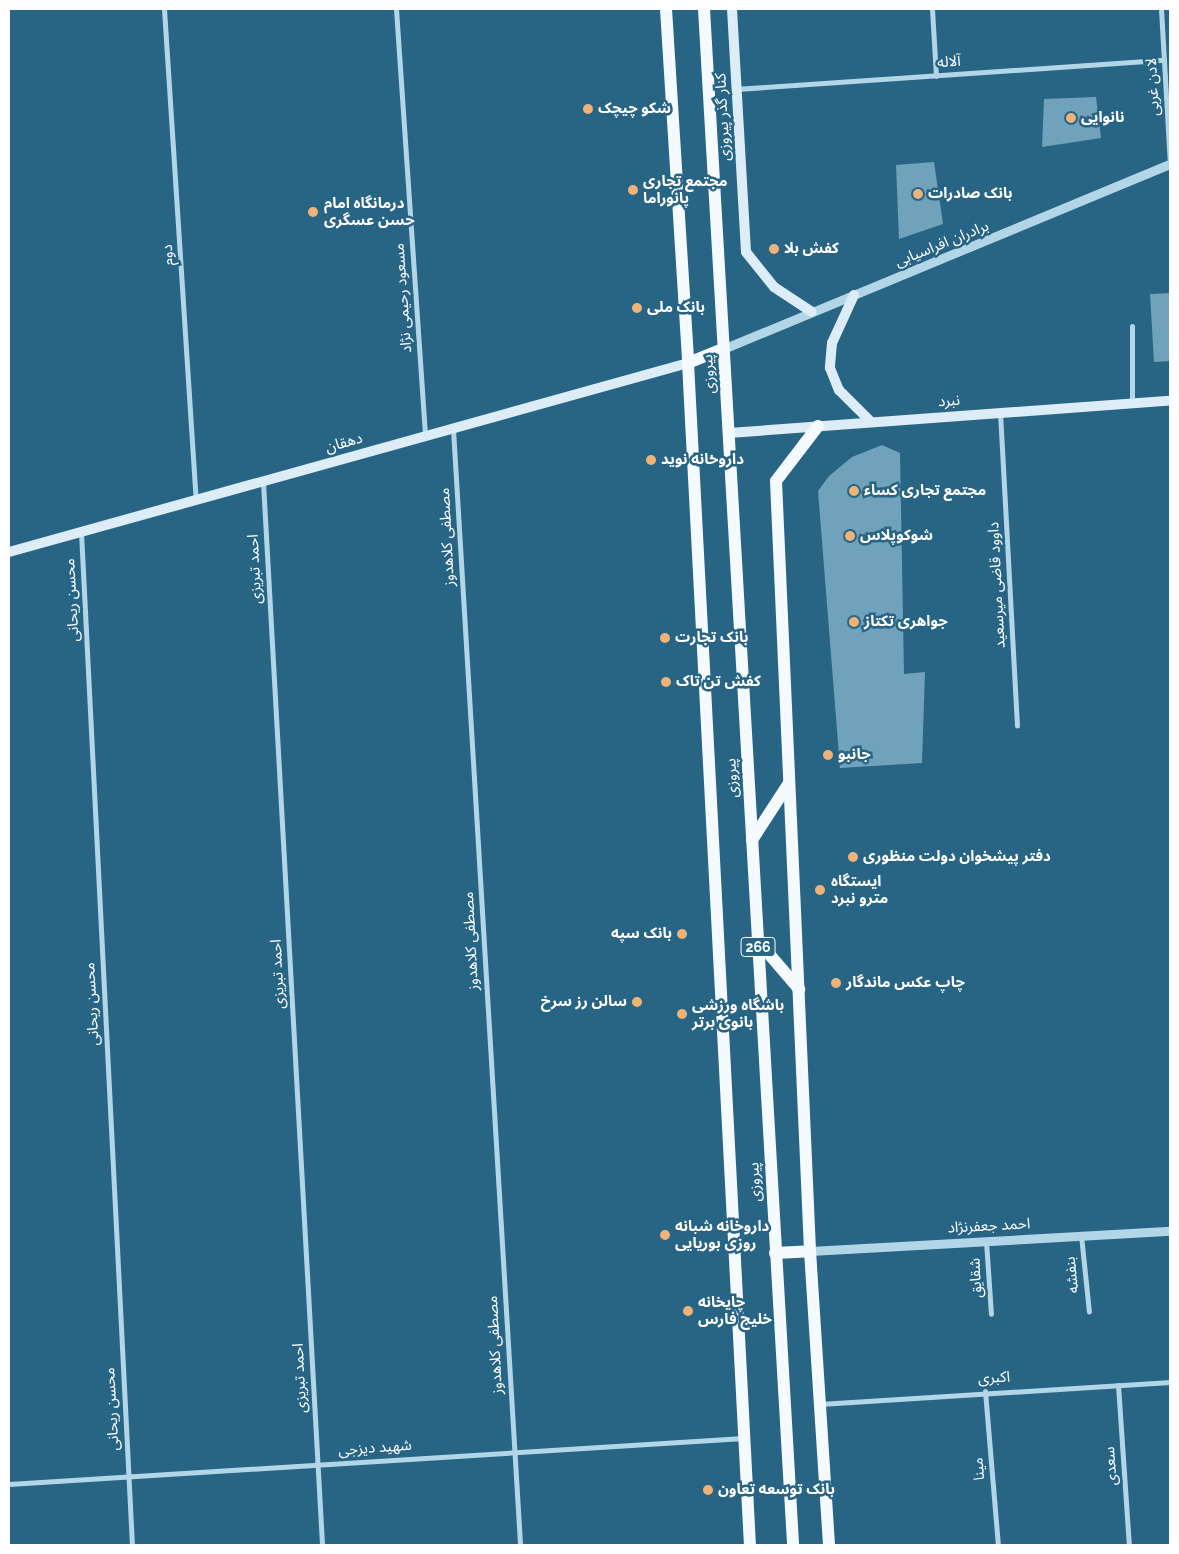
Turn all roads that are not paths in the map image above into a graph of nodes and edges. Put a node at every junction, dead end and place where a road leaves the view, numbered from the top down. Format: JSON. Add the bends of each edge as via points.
{"nodes":[{"id":1,"x":164,"y":9,"type":"edge"},
{"id":2,"x":396,"y":9,"type":"edge"},
{"id":3,"x":666,"y":9,"type":"edge"},
{"id":4,"x":704,"y":9,"type":"edge"},
{"id":5,"x":732,"y":9,"type":"edge"},
{"id":6,"x":932,"y":9,"type":"edge"},
{"id":7,"x":1161,"y":9,"type":"edge"},
{"id":8,"x":1164,"y":60,"type":"junction"},
{"id":9,"x":936,"y":76,"type":"junction"},
{"id":10,"x":736,"y":89,"type":"junction"},
{"id":11,"x":1170,"y":164,"type":"edge"},
{"id":12,"x":854,"y":295,"type":"junction"},
{"id":13,"x":812,"y":312,"type":"junction"},
{"id":14,"x":1132,"y":326,"type":"dead end"},
{"id":15,"x":723,"y":348,"type":"junction"},
{"id":16,"x":688,"y":363,"type":"junction"},
{"id":17,"x":1170,"y":401,"type":"edge"},
{"id":18,"x":1132,"y":404,"type":"junction"},
{"id":19,"x":1000,"y":412,"type":"junction"},
{"id":20,"x":871,"y":422,"type":"junction"},
{"id":21,"x":818,"y":426,"type":"junction"},
{"id":22,"x":453,"y":428,"type":"junction"},
{"id":23,"x":729,"y":433,"type":"junction"},
{"id":24,"x":424,"y":436,"type":"junction"},
{"id":25,"x":263,"y":481,"type":"junction"},
{"id":26,"x":196,"y":499,"type":"junction"},
{"id":27,"x":81,"y":531,"type":"junction"},
{"id":28,"x":9,"y":552,"type":"edge"},
{"id":29,"x":1017,"y":726,"type":"dead end"},
{"id":30,"x":789,"y":783,"type":"junction"},
{"id":31,"x":752,"y":840,"type":"junction"},
{"id":32,"x":757,"y":940,"type":"junction"},
{"id":33,"x":798,"y":989,"type":"junction"},
{"id":34,"x":1170,"y":1231,"type":"edge"},
{"id":35,"x":1081,"y":1235,"type":"junction"},
{"id":36,"x":986,"y":1240,"type":"junction"},
{"id":37,"x":810,"y":1251,"type":"junction"},
{"id":38,"x":775,"y":1253,"type":"junction"},
{"id":39,"x":1089,"y":1312,"type":"dead end"},
{"id":40,"x":990,"y":1314,"type":"dead end"},
{"id":41,"x":1170,"y":1382,"type":"edge"},
{"id":42,"x":1118,"y":1385,"type":"junction"},
{"id":43,"x":985,"y":1391,"type":"junction"},
{"id":44,"x":820,"y":1404,"type":"junction"},
{"id":45,"x":744,"y":1438,"type":"junction"},
{"id":46,"x":514,"y":1452,"type":"junction"},
{"id":47,"x":318,"y":1465,"type":"junction"},
{"id":48,"x":128,"y":1476,"type":"junction"},
{"id":49,"x":9,"y":1484,"type":"edge"},
{"id":50,"x":132,"y":1545,"type":"edge"},
{"id":51,"x":322,"y":1545,"type":"edge"},
{"id":52,"x":520,"y":1545,"type":"edge"},
{"id":53,"x":750,"y":1545,"type":"edge"},
{"id":54,"x":792,"y":1545,"type":"edge"},
{"id":55,"x":829,"y":1545,"type":"edge"},
{"id":56,"x":998,"y":1545,"type":"edge"},
{"id":57,"x":1129,"y":1545,"type":"edge"}],
"edges":[{"from":1,"to":26,"type":"street","name":"دوم"},
{"from":2,"to":24,"type":"street","name":"مسعود رحیمی نژاد"},
{"from":3,"to":16,"type":"main road","name":"پیروزی"},
{"from":4,"to":15,"type":"main road","name":"پیروزی","number":"266"},
{"from":5,"to":10,"type":"main road","name":"کنار گذر پیروزی"},
{"from":6,"to":9,"type":"street"},
{"from":7,"to":8,"type":"street","name":"لادن غربی"},
{"from":8,"to":9,"type":"street","name":"آلاله"},
{"from":8,"to":11,"type":"street","name":"لادن غربی"},
{"from":9,"to":10,"type":"street","name":"آلاله"},
{"from":10,"to":13,"type":"main road","name":"کنار گذر پیروزی","via":[[746,252],[774,287]]},
{"from":11,"to":12,"type":"street","name":"برادران افراسیابی"},
{"from":12,"to":13,"type":"street","name":"برادران افراسیابی"},
{"from":12,"to":20,"type":"main road","via":[[832,343],[830,368],[839,390]]},
{"from":13,"to":15,"type":"street","name":"برادران افراسیابی"},
{"from":14,"to":18,"type":"street"},
{"from":15,"to":16,"type":"main road"},
{"from":15,"to":23,"type":"main road","name":"پیروزی","number":"266"},
{"from":16,"to":22,"type":"main road","name":"دهقان"},
{"from":16,"to":45,"type":"main road","name":"پیروزی"},
{"from":17,"to":18,"type":"main road","name":"نبرد"},
{"from":18,"to":19,"type":"main road","name":"نبرد"},
{"from":19,"to":20,"type":"main road","name":"نبرد"},
{"from":19,"to":29,"type":"street","name":"داوود قاضی میرسعید"},
{"from":20,"to":21,"type":"main road","name":"نبرد"},
{"from":21,"to":23,"type":"main road","name":"نبرد"},
{"from":21,"to":30,"type":"main road","via":[[776,481]]},
{"from":22,"to":24,"type":"main road","name":"دهقان"},
{"from":22,"to":46,"type":"street","name":"مصطفی کلاهدوز"},
{"from":23,"to":31,"type":"main road","name":"پیروزی","number":"266"},
{"from":24,"to":25,"type":"main road","name":"دهقان"},
{"from":25,"to":26,"type":"main road","name":"دهقان"},
{"from":25,"to":47,"type":"street","name":"احمد تبریزی"},
{"from":26,"to":27,"type":"main road","name":"دهقان"},
{"from":27,"to":28,"type":"main road","name":"دهقان"},
{"from":27,"to":48,"type":"street","name":"محسن ریحانی"},
{"from":30,"to":31,"type":"main road"},
{"from":30,"to":33,"type":"main road"},
{"from":31,"to":32,"type":"main road","name":"پیروزی","number":"266"},
{"from":32,"to":33,"type":"main road"},
{"from":32,"to":38,"type":"main road","name":"پیروزی","number":"266"},
{"from":33,"to":37,"type":"main road"},
{"from":34,"to":35,"type":"street","name":"احمد جعفرنژاد"},
{"from":35,"to":36,"type":"street","name":"احمد جعفرنژاد"},
{"from":35,"to":39,"type":"street","name":"بنفشه"},
{"from":36,"to":37,"type":"street","name":"احمد جعفرنژاد"},
{"from":36,"to":40,"type":"street","name":"شقایق"},
{"from":37,"to":38,"type":"main road"},
{"from":37,"to":44,"type":"main road"},
{"from":38,"to":54,"type":"main road","name":"پیروزی","number":"266"},
{"from":41,"to":42,"type":"street","name":"اکبری"},
{"from":42,"to":43,"type":"street","name":"اکبری"},
{"from":42,"to":57,"type":"street","name":"سعدی"},
{"from":43,"to":44,"type":"street","name":"اکبری"},
{"from":43,"to":56,"type":"street","name":"مینا"},
{"from":44,"to":55,"type":"main road"},
{"from":45,"to":46,"type":"street","name":"شهید دیزجی"},
{"from":45,"to":53,"type":"main road","name":"پیروزی"},
{"from":46,"to":47,"type":"street","name":"شهید دیزجی"},
{"from":46,"to":52,"type":"street","name":"مصطفی کلاهدوز"},
{"from":47,"to":48,"type":"street","name":"شهید دیزجی"},
{"from":47,"to":51,"type":"street","name":"احمد تبریزی"},
{"from":48,"to":49,"type":"street","name":"شهید دیزجی"},
{"from":48,"to":50,"type":"street","name":"محسن ریحانی"}]}
